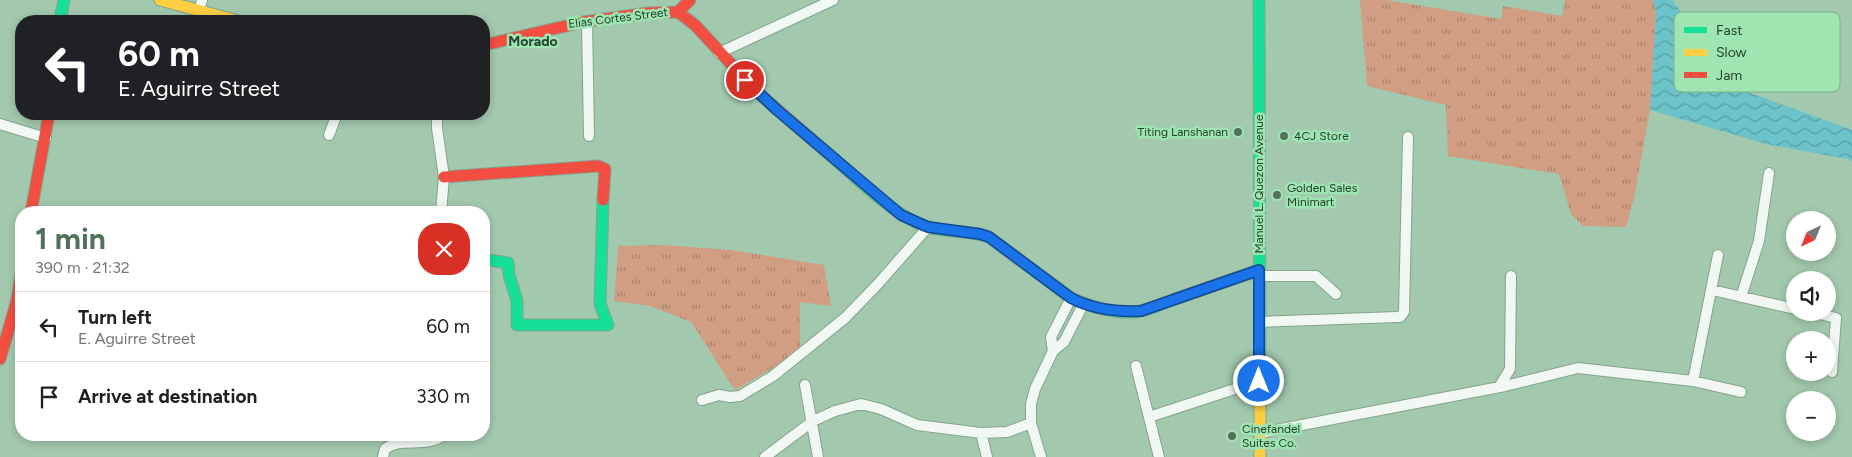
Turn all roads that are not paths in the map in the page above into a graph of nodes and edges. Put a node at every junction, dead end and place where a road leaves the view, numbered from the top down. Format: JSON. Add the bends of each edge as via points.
{"nodes":[{"id":1,"x":64,"y":0,"type":"edge"},
{"id":2,"x":160,"y":0,"type":"edge"},
{"id":3,"x":690,"y":0,"type":"edge"},
{"id":4,"x":833,"y":0,"type":"edge"},
{"id":5,"x":1259,"y":0,"type":"edge"},
{"id":6,"x":200,"y":6,"type":"edge"},
{"id":7,"x":678,"y":12,"type":"junction"},
{"id":8,"x":61,"y":15,"type":"edge"},
{"id":9,"x":223,"y":15,"type":"edge"},
{"id":10,"x":587,"y":21,"type":"junction"},
{"id":11,"x":490,"y":43,"type":"edge"},
{"id":12,"x":719,"y":53,"type":"junction"},
{"id":13,"x":48,"y":120,"type":"edge"},
{"id":14,"x":335,"y":120,"type":"edge"},
{"id":15,"x":437,"y":120,"type":"edge"},
{"id":16,"x":0,"y":124,"type":"edge"},
{"id":17,"x":329,"y":136,"type":"dead end"},
{"id":18,"x":590,"y":136,"type":"dead end"},
{"id":19,"x":1408,"y":136,"type":"dead end"},
{"id":20,"x":46,"y":138,"type":"junction"},
{"id":21,"x":1769,"y":173,"type":"dead end"},
{"id":22,"x":444,"y":177,"type":"junction"},
{"id":23,"x":35,"y":206,"type":"edge"},
{"id":24,"x":442,"y":206,"type":"edge"},
{"id":25,"x":928,"y":227,"type":"junction"},
{"id":26,"x":1718,"y":255,"type":"dead end"},
{"id":27,"x":490,"y":260,"type":"edge"},
{"id":28,"x":1259,"y":273,"type":"junction"},
{"id":29,"x":1511,"y":276,"type":"dead end"},
{"id":30,"x":1712,"y":290,"type":"junction"},
{"id":31,"x":1336,"y":294,"type":"dead end"},
{"id":32,"x":1741,"y":297,"type":"junction"},
{"id":33,"x":1071,"y":298,"type":"junction"},
{"id":34,"x":1083,"y":305,"type":"junction"},
{"id":35,"x":15,"y":307,"type":"edge"},
{"id":36,"x":1786,"y":307,"type":"edge"},
{"id":37,"x":1259,"y":322,"type":"junction"},
{"id":38,"x":1053,"y":351,"type":"junction"},
{"id":39,"x":0,"y":359,"type":"edge"},
{"id":40,"x":1136,"y":366,"type":"dead end"},
{"id":41,"x":1259,"y":381,"type":"junction"},
{"id":42,"x":1693,"y":381,"type":"junction"},
{"id":43,"x":805,"y":385,"type":"dead end"},
{"id":44,"x":1499,"y":387,"type":"junction"},
{"id":45,"x":1741,"y":392,"type":"dead end"},
{"id":46,"x":702,"y":400,"type":"dead end"},
{"id":47,"x":1149,"y":417,"type":"junction"},
{"id":48,"x":813,"y":421,"type":"junction"},
{"id":49,"x":1030,"y":423,"type":"junction"},
{"id":50,"x":981,"y":433,"type":"junction"},
{"id":51,"x":1260,"y":433,"type":"junction"},
{"id":52,"x":434,"y":441,"type":"edge"},
{"id":53,"x":383,"y":457,"type":"edge"},
{"id":54,"x":765,"y":457,"type":"edge"},
{"id":55,"x":818,"y":457,"type":"edge"},
{"id":56,"x":987,"y":457,"type":"edge"},
{"id":57,"x":1042,"y":457,"type":"edge"},
{"id":58,"x":1159,"y":457,"type":"edge"},
{"id":59,"x":1260,"y":457,"type":"edge"}],
"edges":[{"from":1,"to":8,"type":"street"},
{"from":2,"to":6,"type":"street"},
{"from":3,"to":7,"type":"street","name":"Elias Cortes Street"},
{"from":4,"to":12,"type":"street"},
{"from":5,"to":28,"type":"street","name":"Manuel L. Quezon Avenue"},
{"from":6,"to":9,"type":"street"},
{"from":7,"to":10,"type":"street","name":"Elias Cortes Street"},
{"from":7,"to":12,"type":"street","via":[[695,25]]},
{"from":10,"to":11,"type":"street","name":"Elias Cortes Street","via":[[554,26]]},
{"from":10,"to":18,"type":"street"},
{"from":12,"to":25,"type":"street","via":[[757,92],[901,215]]},
{"from":13,"to":20,"type":"street"},
{"from":14,"to":17,"type":"street"},
{"from":15,"to":22,"type":"street"},
{"from":16,"to":20,"type":"street"},
{"from":19,"to":37,"type":"street","via":[[1402,315]]},
{"from":20,"to":23,"type":"street"},
{"from":21,"to":32,"type":"street","via":[[1759,241]]},
{"from":22,"to":24,"type":"street"},
{"from":22,"to":27,"type":"street","via":[[598,166],[605,169],[600,304],[608,325],[517,325],[517,301],[508,263]]},
{"from":25,"to":33,"type":"street","via":[[989,237]]},
{"from":25,"to":46,"type":"street","via":[[845,318],[773,376],[740,396],[718,395]]},
{"from":26,"to":30,"type":"street"},
{"from":28,"to":31,"type":"street","via":[[1316,276]]},
{"from":28,"to":34,"type":"street","via":[[1141,311],[1125,312]]},
{"from":28,"to":37,"type":"street","name":"Manuel L. Quezon Avenue"},
{"from":29,"to":44,"type":"street","via":[[1510,369]]},
{"from":30,"to":32,"type":"street"},
{"from":30,"to":42,"type":"street"},
{"from":32,"to":36,"type":"street"},
{"from":33,"to":34,"type":"street"},
{"from":33,"to":38,"type":"street","via":[[1051,337]]},
{"from":34,"to":38,"type":"street","via":[[1064,342]]},
{"from":35,"to":39,"type":"street"},
{"from":37,"to":41,"type":"street","name":"Manuel L. Quezon Avenue"},
{"from":38,"to":49,"type":"street","via":[[1035,389]]},
{"from":40,"to":47,"type":"street"},
{"from":41,"to":47,"type":"street"},
{"from":41,"to":51,"type":"street","name":"Manuel L. Quezon Avenue"},
{"from":42,"to":44,"type":"street","via":[[1578,368]]},
{"from":42,"to":45,"type":"street"},
{"from":43,"to":48,"type":"street"},
{"from":44,"to":51,"type":"street"},
{"from":47,"to":58,"type":"street"},
{"from":48,"to":50,"type":"street","via":[[861,404],[917,424]]},
{"from":48,"to":54,"type":"street"},
{"from":48,"to":55,"type":"street"},
{"from":49,"to":50,"type":"street","via":[[1007,432]]},
{"from":49,"to":57,"type":"street"},
{"from":50,"to":56,"type":"street"},
{"from":51,"to":59,"type":"street","name":"Manuel L. Quezon Avenue"},
{"from":52,"to":53,"type":"street","via":[[392,444],[385,448]]}]}
